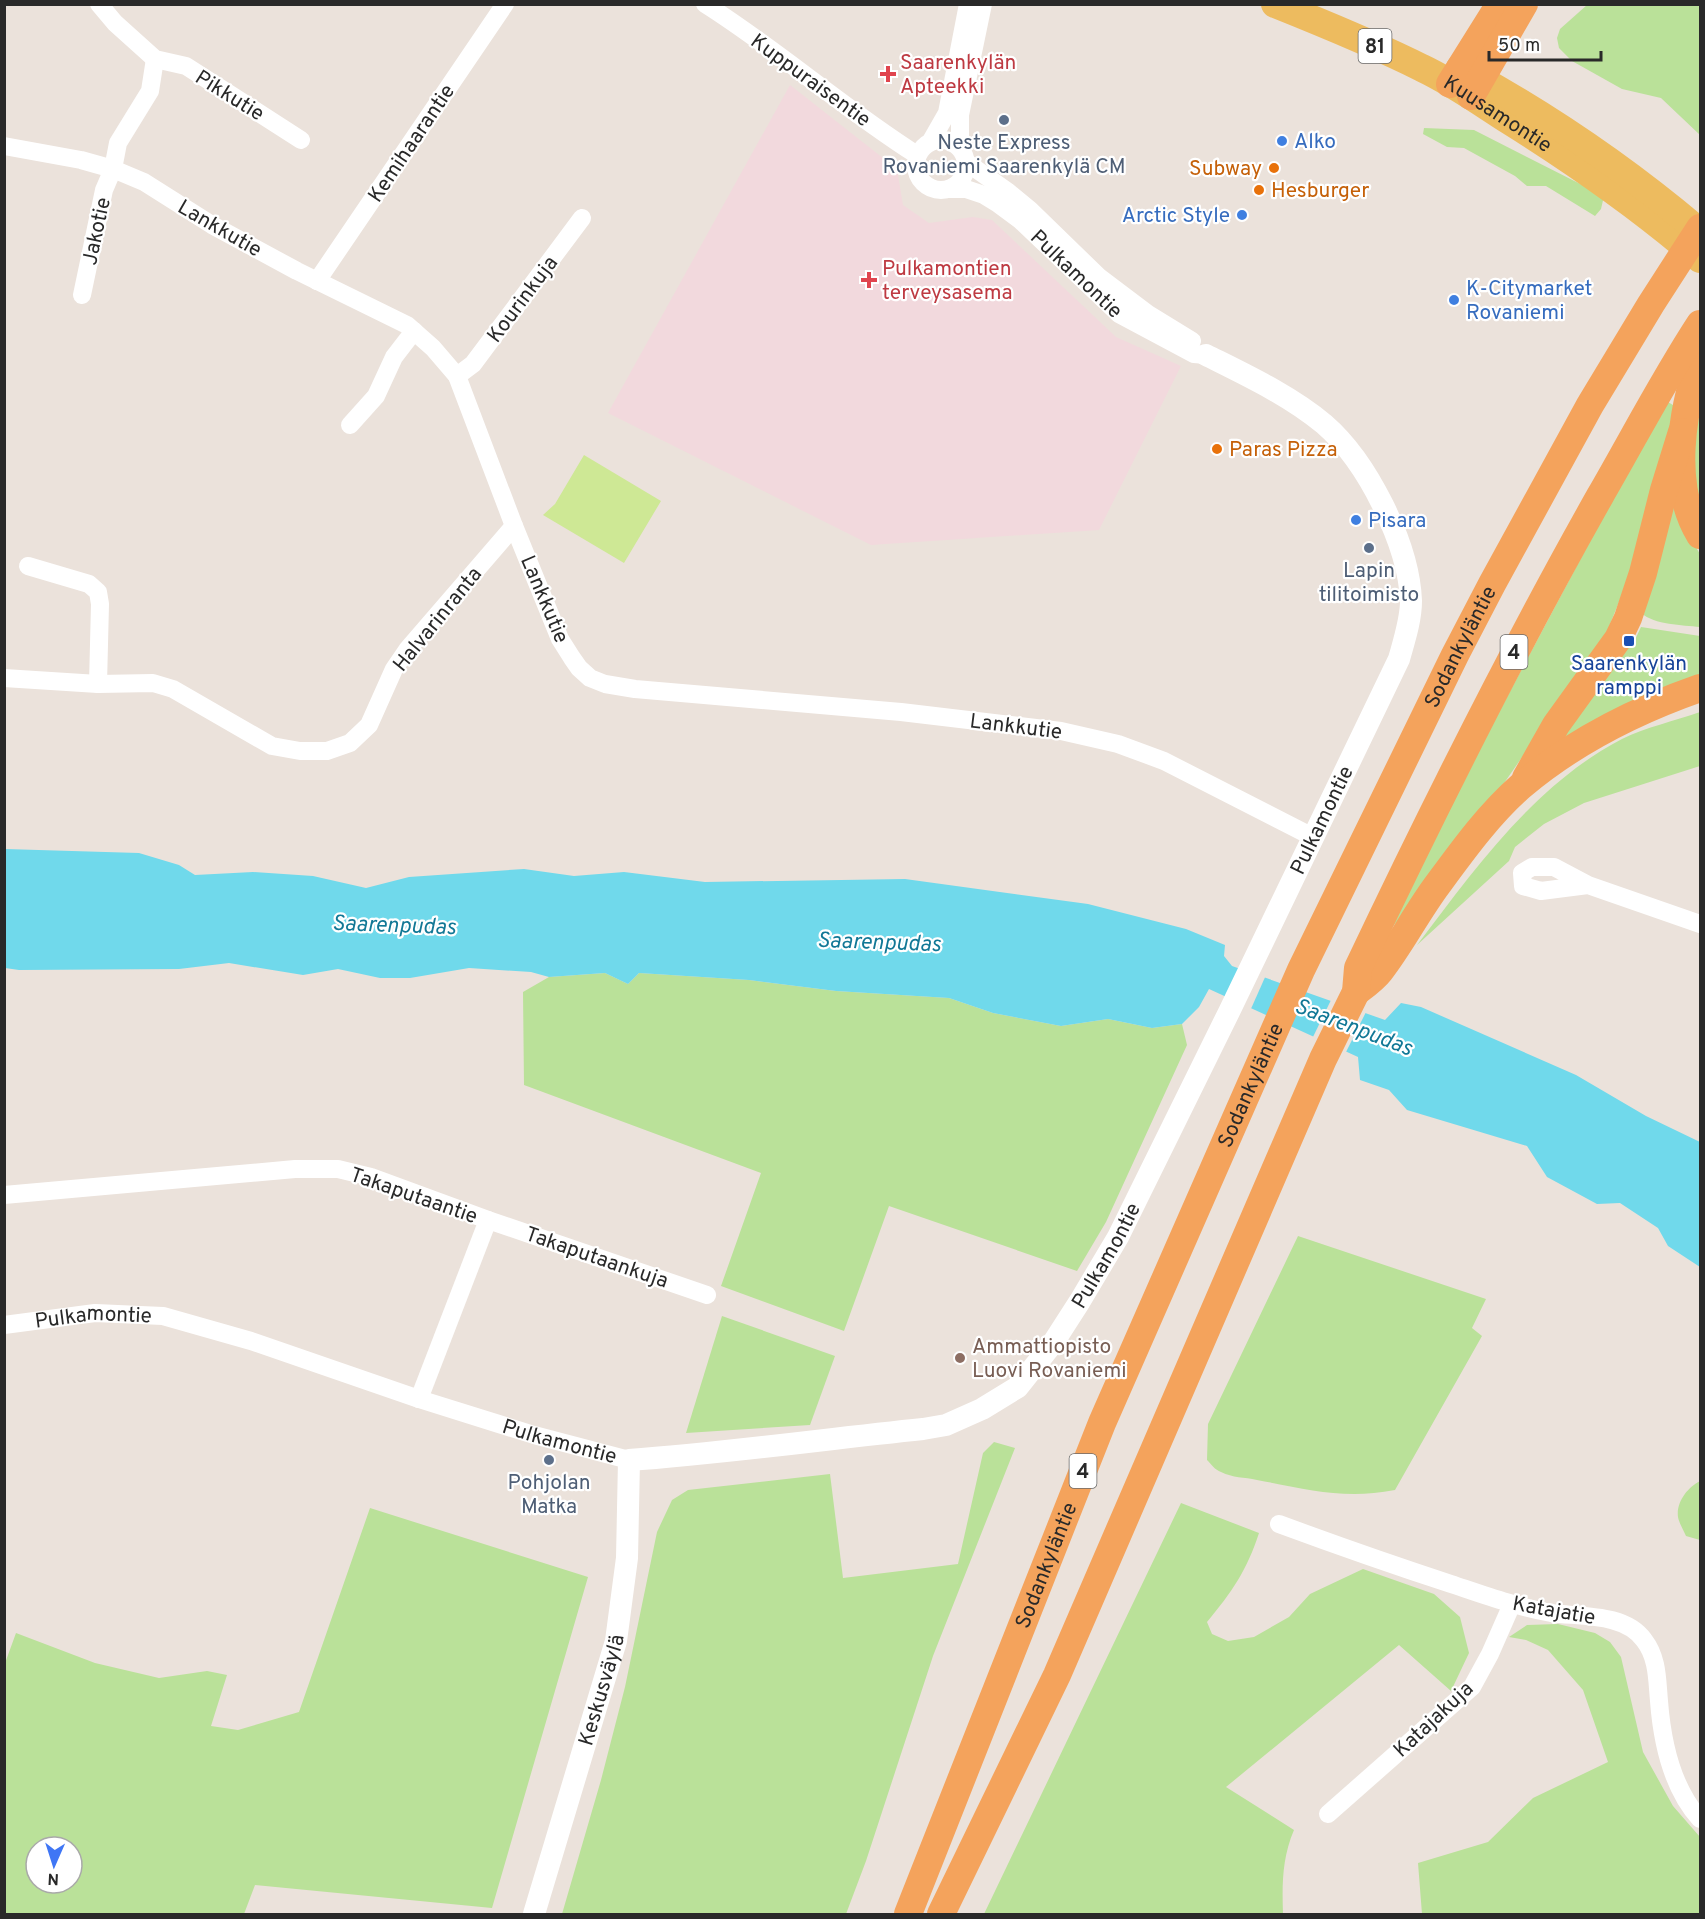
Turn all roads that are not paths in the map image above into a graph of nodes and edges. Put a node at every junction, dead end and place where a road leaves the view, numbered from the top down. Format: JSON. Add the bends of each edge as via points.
{"nodes":[{"id":1,"x":99,"y":4,"type":"edge"},
{"id":2,"x":505,"y":4,"type":"edge"},
{"id":3,"x":705,"y":4,"type":"edge"},
{"id":4,"x":968,"y":4,"type":"edge"},
{"id":5,"x":983,"y":4,"type":"edge"},
{"id":6,"x":1275,"y":4,"type":"edge"},
{"id":7,"x":1329,"y":4,"type":"edge"},
{"id":8,"x":1500,"y":4,"type":"edge"},
{"id":9,"x":1524,"y":4,"type":"edge"},
{"id":10,"x":154,"y":59,"type":"junction"},
{"id":11,"x":1466,"y":82,"type":"junction"},
{"id":12,"x":301,"y":140,"type":"dead end"},
{"id":13,"x":931,"y":141,"type":"junction"},
{"id":14,"x":4,"y":146,"type":"edge"},
{"id":15,"x":917,"y":154,"type":"junction"},
{"id":16,"x":963,"y":155,"type":"junction"},
{"id":17,"x":113,"y":169,"type":"junction"},
{"id":18,"x":949,"y":189,"type":"junction"},
{"id":19,"x":1636,"y":193,"type":"junction"},
{"id":20,"x":582,"y":218,"type":"dead end"},
{"id":21,"x":1701,"y":228,"type":"edge"},
{"id":22,"x":1701,"y":232,"type":"edge"},
{"id":23,"x":1701,"y":259,"type":"edge"},
{"id":24,"x":317,"y":281,"type":"junction"},
{"id":25,"x":82,"y":295,"type":"dead end"},
{"id":26,"x":1701,"y":324,"type":"edge"},
{"id":27,"x":414,"y":331,"type":"junction"},
{"id":28,"x":1206,"y":355,"type":"junction"},
{"id":29,"x":1701,"y":358,"type":"edge"},
{"id":30,"x":457,"y":376,"type":"junction"},
{"id":31,"x":350,"y":425,"type":"dead end"},
{"id":32,"x":1682,"y":432,"type":"junction"},
{"id":33,"x":514,"y":526,"type":"junction"},
{"id":34,"x":1701,"y":535,"type":"edge"},
{"id":35,"x":28,"y":566,"type":"dead end"},
{"id":36,"x":4,"y":678,"type":"edge"},
{"id":37,"x":98,"y":684,"type":"junction"},
{"id":38,"x":1701,"y":688,"type":"edge"},
{"id":39,"x":1520,"y":787,"type":"junction"},
{"id":40,"x":1312,"y":839,"type":"junction"},
{"id":41,"x":1588,"y":885,"type":"dead end"},
{"id":42,"x":1701,"y":924,"type":"edge"},
{"id":43,"x":1356,"y":992,"type":"junction"},
{"id":44,"x":4,"y":1195,"type":"edge"},
{"id":45,"x":488,"y":1220,"type":"junction"},
{"id":46,"x":707,"y":1295,"type":"dead end"},
{"id":47,"x":4,"y":1325,"type":"edge"},
{"id":48,"x":419,"y":1399,"type":"junction"},
{"id":49,"x":629,"y":1460,"type":"junction"},
{"id":50,"x":1279,"y":1524,"type":"dead end"},
{"id":51,"x":1512,"y":1604,"type":"junction"},
{"id":52,"x":1328,"y":1814,"type":"dead end"},
{"id":53,"x":1701,"y":1819,"type":"edge"},
{"id":54,"x":534,"y":1914,"type":"edge"},
{"id":55,"x":908,"y":1914,"type":"edge"},
{"id":56,"x":941,"y":1914,"type":"edge"}],
"edges":[{"from":1,"to":10,"type":"street"},
{"from":2,"to":24,"type":"street","name":"Kemihaarantie"},
{"from":3,"to":15,"type":"street","name":"Kuppuraisentie"},
{"from":4,"to":13,"type":"street","via":[[947,113]]},
{"from":5,"to":16,"type":"street","via":[[960,115]]},
{"from":6,"to":11,"type":"main road","name":"Kuusamontie","number":"81","via":[[1424,69]]},
{"from":7,"to":11,"type":"main road","name":"Kuusamontie","number":"81","via":[[1411,41]]},
{"from":8,"to":11,"type":"highway"},
{"from":9,"to":11,"type":"highway"},
{"from":10,"to":12,"type":"street","name":"Pikkutie","via":[[186,66]]},
{"from":10,"to":17,"type":"street","via":[[150,91],[118,143]]},
{"from":11,"to":19,"type":"main road","name":"Kuusamontie","number":"81","via":[[1569,158]]},
{"from":13,"to":15,"type":"street"},
{"from":13,"to":16,"type":"street","via":[[947,140]]},
{"from":14,"to":17,"type":"street","name":"Lankkutie"},
{"from":15,"to":18,"type":"street","via":[[915,167],[924,184],[936,190]]},
{"from":16,"to":18,"type":"street","via":[[962,178]]},
{"from":16,"to":28,"type":"street","name":"Pulkamontie","via":[[1030,210],[1099,277],[1197,344]]},
{"from":17,"to":24,"type":"street","name":"Lankkutie","via":[[144,182],[212,225]]},
{"from":17,"to":25,"type":"street","name":"Jakotie","via":[[104,190]]},
{"from":18,"to":28,"type":"street","name":"Pulkamontie","via":[[966,189],[997,203],[1119,314],[1194,354]]},
{"from":19,"to":22,"type":"main road","name":"Kuusamontie","number":"81"},
{"from":19,"to":23,"type":"main road","name":"Kuusamontie","number":"81"},
{"from":20,"to":30,"type":"street","name":"Kourinkuja","via":[[473,364]]},
{"from":21,"to":55,"type":"highway","name":"Sodankyläntie","number":"4","via":[[1590,405],[1492,584],[1300,970],[1102,1423]]},
{"from":24,"to":27,"type":"street","name":"Lankkutie"},
{"from":26,"to":43,"type":"highway","number":"4","via":[[1579,533],[1476,724],[1358,968]]},
{"from":27,"to":30,"type":"street","name":"Lankkutie"},
{"from":27,"to":31,"type":"street","via":[[394,357],[375,396]]},
{"from":28,"to":40,"type":"street","name":"Pulkamontie","via":[[1299,406],[1335,435],[1381,504],[1408,578],[1411,602],[1399,659]]},
{"from":29,"to":32,"type":"highway","via":[[1687,400]]},
{"from":30,"to":33,"type":"street","name":"Lankkutie"},
{"from":32,"to":34,"type":"highway","via":[[1687,501]]},
{"from":32,"to":39,"type":"highway","via":[[1628,618],[1618,639],[1556,725]]},
{"from":33,"to":37,"type":"street","name":"Halvarinranta","via":[[407,650],[394,669],[369,725],[350,743],[327,751],[272,746],[173,689],[153,683]]},
{"from":33,"to":40,"type":"street","name":"Lankkutie","via":[[560,639],[579,668],[605,684],[1061,731],[1118,744],[1164,761]]},
{"from":35,"to":37,"type":"street","via":[[89,584],[98,592]]},
{"from":36,"to":37,"type":"street","name":"Halvarinranta"},
{"from":38,"to":39,"type":"highway","via":[[1630,716]]},
{"from":39,"to":43,"type":"highway","via":[[1458,856],[1379,973]]},
{"from":40,"to":49,"type":"street","name":"Pulkamontie","via":[[1118,1237],[1053,1342],[1018,1387],[982,1409],[946,1425],[923,1430]]},
{"from":41,"to":42,"type":"street"},
{"from":43,"to":56,"type":"highway","number":"4","via":[[1323,1059],[1057,1675]]},
{"from":44,"to":45,"type":"street","name":"Takaputaantie","via":[[295,1168],[338,1169],[371,1176]]},
{"from":45,"to":46,"type":"street","name":"Takaputaankuja"},
{"from":45,"to":48,"type":"street","name":"Takaputaantie"},
{"from":47,"to":48,"type":"street","name":"Pulkamontie","via":[[94,1313],[163,1316],[251,1341]]},
{"from":48,"to":49,"type":"street","name":"Pulkamontie"},
{"from":49,"to":54,"type":"street","name":"Keskusväylä","via":[[627,1558],[616,1641]]},
{"from":50,"to":51,"type":"street","name":"Katajatie"},
{"from":51,"to":52,"type":"street","name":"Katajakuja","via":[[1472,1687]]},
{"from":51,"to":53,"type":"street","name":"Katajatie","via":[[1630,1626],[1645,1640],[1656,1665],[1661,1726],[1671,1765],[1683,1795]]}]}
